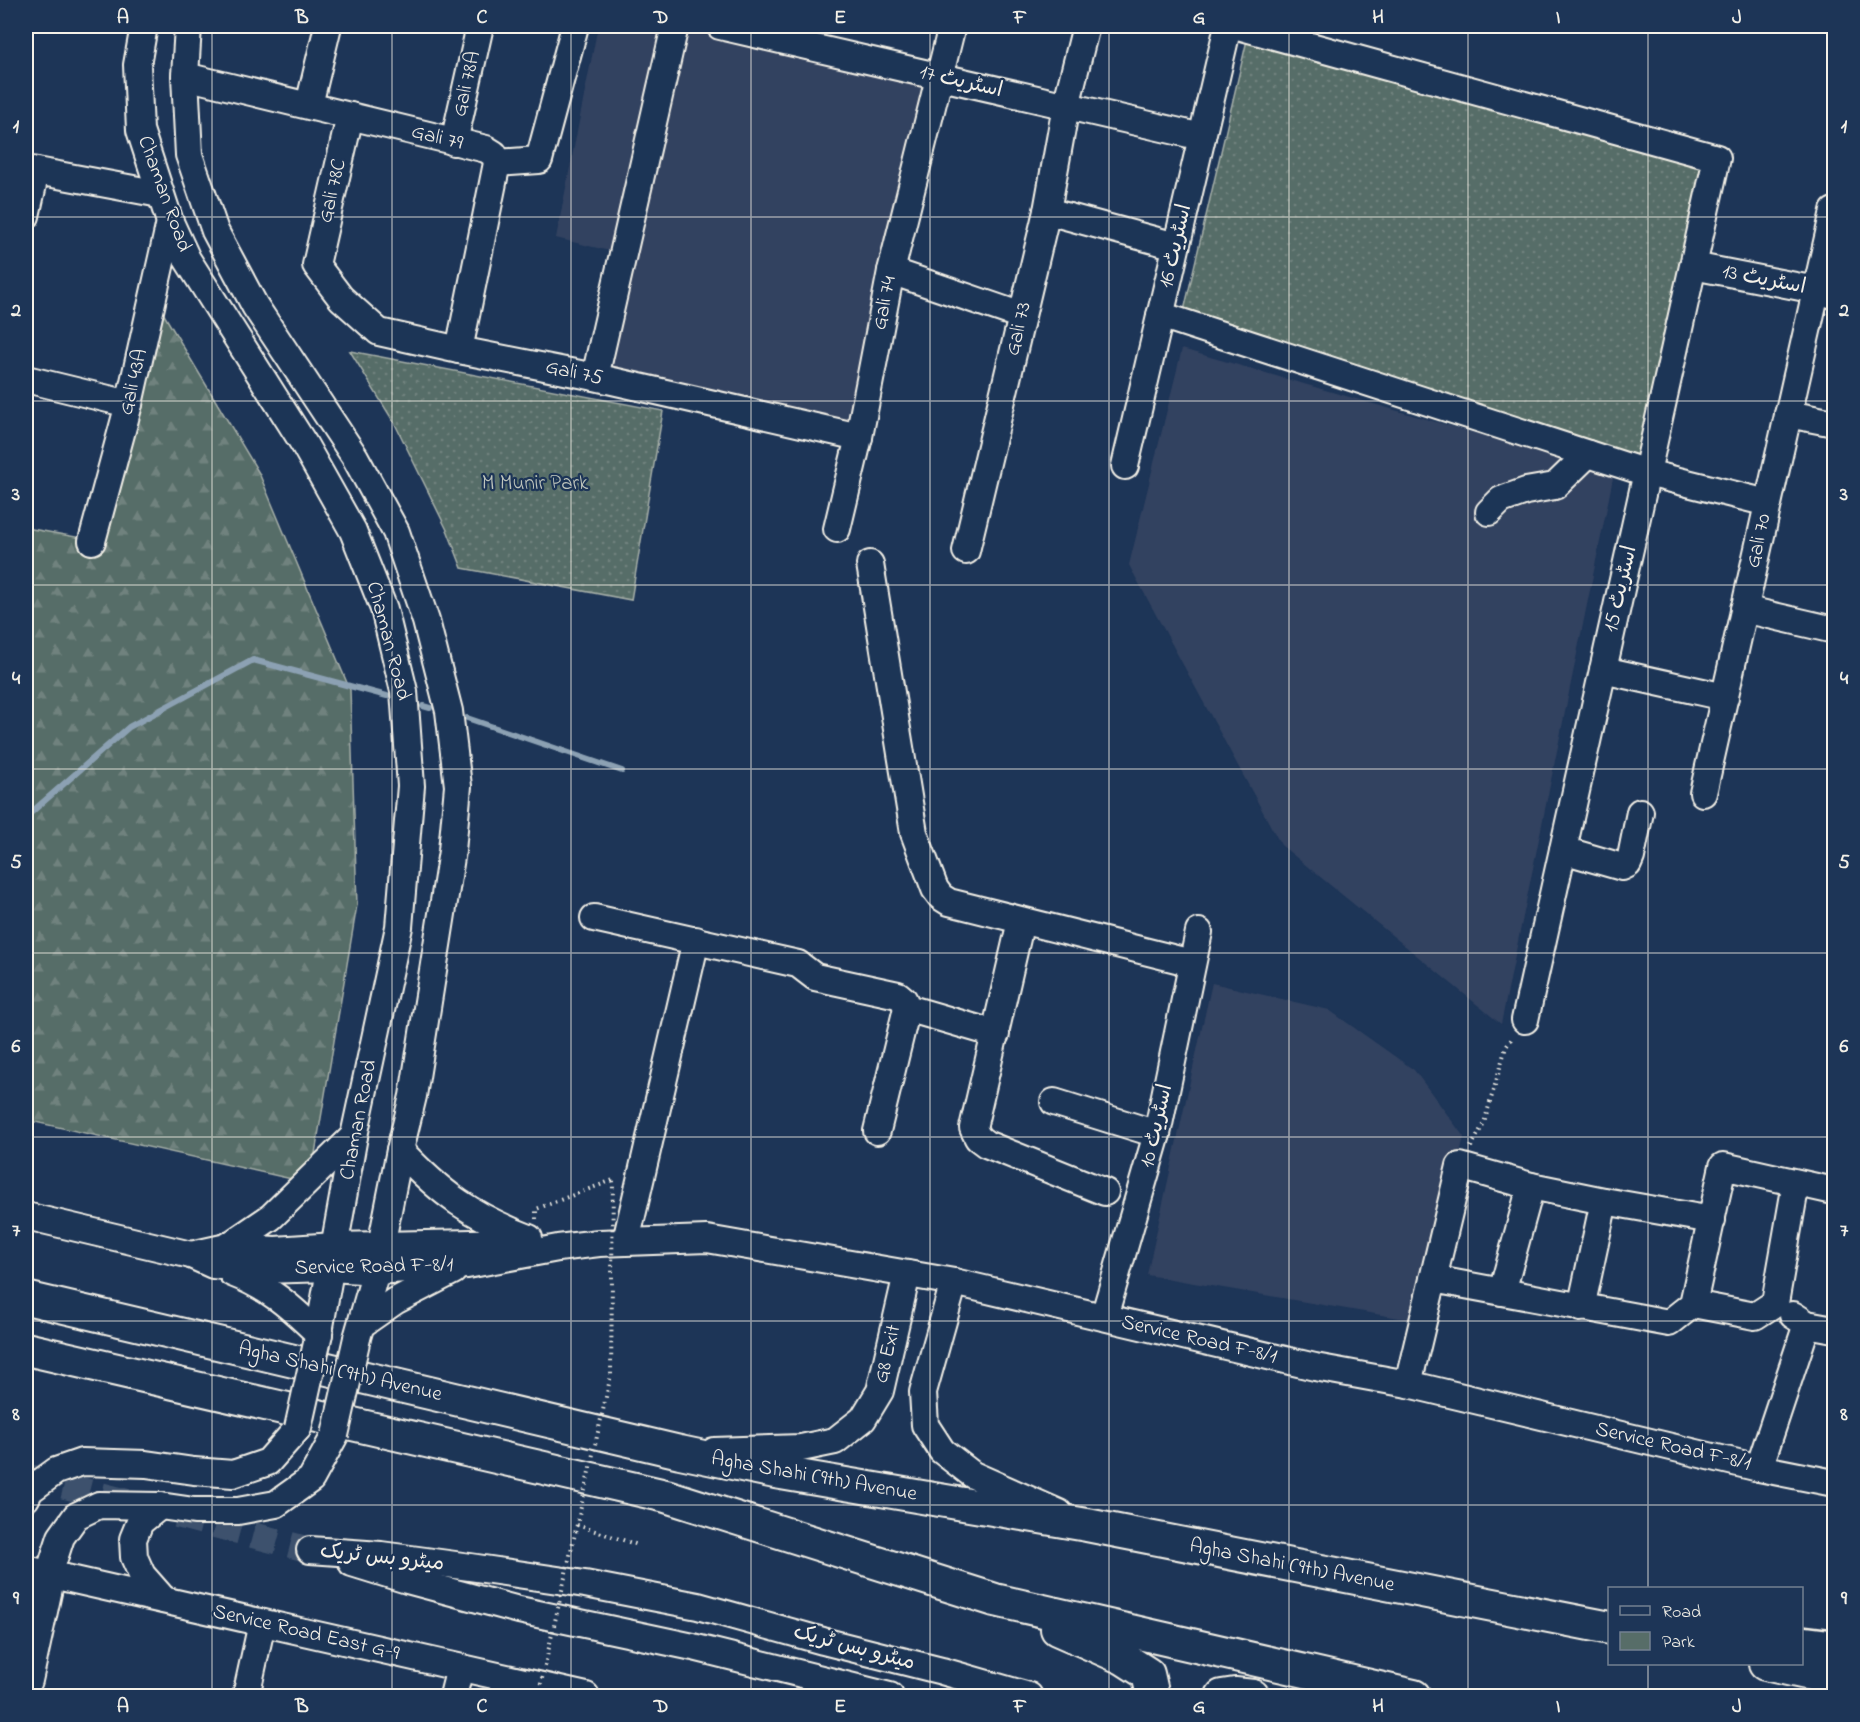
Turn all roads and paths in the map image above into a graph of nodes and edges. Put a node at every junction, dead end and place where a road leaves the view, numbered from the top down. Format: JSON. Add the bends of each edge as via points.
{"nodes":[{"id":1,"x":144,"y":26,"type":"edge"},
{"id":2,"x":188,"y":26,"type":"edge"},
{"id":3,"x":328,"y":26,"type":"edge"},
{"id":4,"x":480,"y":26,"type":"edge"},
{"id":5,"x":575,"y":26,"type":"edge"},
{"id":6,"x":675,"y":26,"type":"edge"},
{"id":7,"x":720,"y":26,"type":"edge"},
{"id":8,"x":952,"y":26,"type":"edge"},
{"id":9,"x":1086,"y":26,"type":"edge"},
{"id":10,"x":1228,"y":26,"type":"edge"},
{"id":11,"x":1238,"y":26,"type":"edge"},
{"id":12,"x":779,"y":32,"type":"edge"},
{"id":13,"x":184,"y":76,"type":"junction"},
{"id":14,"x":939,"y":78,"type":"junction"},
{"id":15,"x":309,"y":105,"type":"junction"},
{"id":16,"x":1066,"y":106,"type":"junction"},
{"id":17,"x":350,"y":116,"type":"junction"},
{"id":18,"x":1202,"y":137,"type":"junction"},
{"id":19,"x":454,"y":142,"type":"junction"},
{"id":20,"x":497,"y":163,"type":"junction"},
{"id":21,"x":31,"y":170,"type":"edge"},
{"id":22,"x":160,"y":194,"type":"junction"},
{"id":23,"x":1047,"y":211,"type":"junction"},
{"id":24,"x":1834,"y":211,"type":"edge"},
{"id":25,"x":26,"y":216,"type":"edge"},
{"id":26,"x":170,"y":222,"type":"junction"},
{"id":27,"x":1176,"y":246,"type":"junction"},
{"id":28,"x":316,"y":266,"type":"joint"},
{"id":29,"x":1693,"y":266,"type":"junction"},
{"id":30,"x":891,"y":271,"type":"junction"},
{"id":31,"x":1825,"y":292,"type":"edge"},
{"id":32,"x":1160,"y":315,"type":"junction"},
{"id":33,"x":1022,"y":316,"type":"junction"},
{"id":34,"x":459,"y":350,"type":"junction"},
{"id":35,"x":595,"y":377,"type":"junction"},
{"id":36,"x":26,"y":380,"type":"edge"},
{"id":37,"x":129,"y":405,"type":"junction"},
{"id":38,"x":1788,"y":414,"type":"junction"},
{"id":39,"x":1834,"y":423,"type":"edge"},
{"id":40,"x":859,"y":437,"type":"junction"},
{"id":41,"x":1588,"y":454,"type":"junction"},
{"id":42,"x":1125,"y":466,"type":"dead end"},
{"id":43,"x":1647,"y":473,"type":"junction"},
{"id":44,"x":1768,"y":503,"type":"junction"},
{"id":45,"x":1489,"y":512,"type":"dead end"},
{"id":46,"x":837,"y":529,"type":"dead end"},
{"id":47,"x":92,"y":540,"type":"dead end"},
{"id":48,"x":966,"y":551,"type":"dead end"},
{"id":49,"x":870,"y":564,"type":"dead end"},
{"id":50,"x":1744,"y":609,"type":"junction"},
{"id":51,"x":1834,"y":630,"type":"edge"},
{"id":52,"x":1603,"y":670,"type":"junction"},
{"id":53,"x":1725,"y":697,"type":"junction"},
{"id":54,"x":1704,"y":793,"type":"dead end"},
{"id":55,"x":1640,"y":812,"type":"dead end"},
{"id":56,"x":1563,"y":850,"type":"junction"},
{"id":57,"x":594,"y":918,"type":"dead end"},
{"id":58,"x":1021,"y":921,"type":"junction"},
{"id":59,"x":1198,"y":932,"type":"dead end"},
{"id":60,"x":696,"y":940,"type":"junction"},
{"id":61,"x":1191,"y":963,"type":"junction"},
{"id":62,"x":907,"y":1008,"type":"junction"},
{"id":63,"x":1525,"y":1020,"type":"joint"},
{"id":64,"x":996,"y":1034,"type":"junction"},
{"id":65,"x":1054,"y":1102,"type":"dead end"},
{"id":66,"x":877,"y":1131,"type":"dead end"},
{"id":67,"x":1157,"y":1134,"type":"junction"},
{"id":68,"x":354,"y":1136,"type":"junction"},
{"id":69,"x":400,"y":1149,"type":"junction"},
{"id":70,"x":1460,"y":1166,"type":"junction"},
{"id":71,"x":1796,"y":1183,"type":"junction"},
{"id":72,"x":1531,"y":1186,"type":"junction"},
{"id":73,"x":1834,"y":1191,"type":"edge"},
{"id":74,"x":1104,"y":1192,"type":"dead end"},
{"id":75,"x":1604,"y":1202,"type":"junction"},
{"id":76,"x":536,"y":1209,"type":"dead end"},
{"id":77,"x":26,"y":1216,"type":"edge"},
{"id":78,"x":1712,"y":1220,"type":"junction"},
{"id":79,"x":626,"y":1241,"type":"junction"},
{"id":80,"x":548,"y":1244,"type":"junction"},
{"id":81,"x":382,"y":1246,"type":"junction"},
{"id":82,"x":210,"y":1256,"type":"junction"},
{"id":83,"x":333,"y":1257,"type":"junction"},
{"id":84,"x":467,"y":1265,"type":"junction"},
{"id":85,"x":907,"y":1274,"type":"junction"},
{"id":86,"x":1433,"y":1279,"type":"junction"},
{"id":87,"x":373,"y":1282,"type":"junction"},
{"id":88,"x":954,"y":1282,"type":"junction"},
{"id":89,"x":1502,"y":1292,"type":"junction"},
{"id":90,"x":26,"y":1298,"type":"edge"},
{"id":91,"x":1775,"y":1303,"type":"junction"},
{"id":92,"x":1693,"y":1304,"type":"junction"},
{"id":93,"x":1581,"y":1308,"type":"junction"},
{"id":94,"x":1104,"y":1317,"type":"junction"},
{"id":95,"x":1807,"y":1324,"type":"junction"},
{"id":96,"x":1834,"y":1329,"type":"edge"},
{"id":97,"x":359,"y":1331,"type":"junction"},
{"id":98,"x":318,"y":1339,"type":"junction"},
{"id":99,"x":26,"y":1349,"type":"edge"},
{"id":100,"x":1408,"y":1384,"type":"junction"},
{"id":101,"x":680,"y":1452,"type":"junction"},
{"id":102,"x":1759,"y":1468,"type":"junction"},
{"id":103,"x":1834,"y":1483,"type":"edge"},
{"id":104,"x":26,"y":1498,"type":"edge"},
{"id":105,"x":160,"y":1506,"type":"junction"},
{"id":106,"x":577,"y":1525,"type":"junction"},
{"id":107,"x":1087,"y":1526,"type":"junction"},
{"id":108,"x":638,"y":1545,"type":"dead end"},
{"id":109,"x":38,"y":1572,"type":"edge"},
{"id":110,"x":164,"y":1600,"type":"junction"},
{"id":111,"x":995,"y":1600,"type":"junction"},
{"id":112,"x":262,"y":1623,"type":"junction"},
{"id":113,"x":1608,"y":1628,"type":"edge"},
{"id":114,"x":1803,"y":1643,"type":"edge"},
{"id":115,"x":1834,"y":1647,"type":"edge"},
{"id":116,"x":1770,"y":1665,"type":"edge"},
{"id":117,"x":460,"y":1668,"type":"junction"},
{"id":118,"x":1834,"y":1679,"type":"edge"},
{"id":119,"x":26,"y":1680,"type":"edge"},
{"id":120,"x":246,"y":1696,"type":"edge"},
{"id":121,"x":453,"y":1696,"type":"edge"},
{"id":122,"x":538,"y":1696,"type":"edge"},
{"id":123,"x":586,"y":1696,"type":"edge"},
{"id":124,"x":890,"y":1696,"type":"edge"},
{"id":125,"x":1029,"y":1696,"type":"edge"},
{"id":126,"x":1153,"y":1696,"type":"edge"},
{"id":127,"x":1222,"y":1696,"type":"edge"},
{"id":128,"x":1252,"y":1696,"type":"edge"},
{"id":129,"x":1414,"y":1696,"type":"edge"}],
"edges":[{"from":1,"to":22,"type":"street","name":"Chaman Road","via":[[137,65],[140,130]]},
{"from":2,"to":13,"type":"street","name":"Chaman Road"},
{"from":3,"to":15,"type":"street"},
{"from":4,"to":19,"type":"street","name":"Gali 78A"},
{"from":5,"to":20,"type":"street","via":[[539,160]]},
{"from":6,"to":35,"type":"street"},
{"from":7,"to":12,"type":"street","name":"اسٹریٹ 17"},
{"from":8,"to":14,"type":"street","name":"Gali 74"},
{"from":9,"to":16,"type":"street","name":"Gali 73"},
{"from":10,"to":18,"type":"street","name":"اسٹریٹ 16"},
{"from":11,"to":29,"type":"street","name":"اسٹریٹ 15","via":[[1717,158]]},
{"from":12,"to":14,"type":"street","name":"اسٹریٹ 17"},
{"from":13,"to":15,"type":"street","name":"Gali 79"},
{"from":13,"to":69,"type":"street","name":"Chaman Road","via":[[189,155],[215,231],[255,306],[355,458],[396,532],[426,621],[448,711],[459,786],[452,851],[415,1087]]},
{"from":14,"to":16,"type":"street","name":"اسٹریٹ 17"},
{"from":14,"to":30,"type":"street","name":"Gali 74"},
{"from":15,"to":17,"type":"street","name":"Gali 79"},
{"from":16,"to":18,"type":"street","name":"اسٹریٹ 17"},
{"from":16,"to":23,"type":"street","name":"Gali 73"},
{"from":17,"to":19,"type":"street","name":"Gali 79"},
{"from":17,"to":28,"type":"street","name":"Gali 78C"},
{"from":18,"to":27,"type":"street","name":"اسٹریٹ 16"},
{"from":19,"to":20,"type":"street","name":"Gali 79","via":[[486,149],[494,154]]},
{"from":20,"to":34,"type":"street"},
{"from":21,"to":22,"type":"street"},
{"from":21,"to":25,"type":"street"},
{"from":22,"to":26,"type":"street","name":"Chaman Road"},
{"from":23,"to":27,"type":"street"},
{"from":23,"to":33,"type":"street","name":"Gali 73"},
{"from":24,"to":31,"type":"street","name":"Gali 70"},
{"from":26,"to":37,"type":"street","name":"Gali 43A"},
{"from":26,"to":68,"type":"street","name":"Chaman Road","via":[[187,259],[304,444],[353,531],[384,609],[404,691],[411,786],[399,927]]},
{"from":27,"to":32,"type":"street","name":"اسٹریٹ 16"},
{"from":28,"to":34,"type":"street","name":"Gali 75","via":[[341,298],[379,332]]},
{"from":29,"to":31,"type":"street","name":"اسٹریٹ 13"},
{"from":29,"to":43,"type":"street","name":"اسٹریٹ 15"},
{"from":30,"to":33,"type":"street"},
{"from":30,"to":40,"type":"street","name":"Gali 74"},
{"from":31,"to":38,"type":"street","name":"Gali 70"},
{"from":32,"to":41,"type":"street"},
{"from":32,"to":42,"type":"street","name":"اسٹریٹ 16"},
{"from":33,"to":48,"type":"street","name":"Gali 73"},
{"from":34,"to":35,"type":"street","name":"Gali 75"},
{"from":35,"to":40,"type":"street","name":"Gali 75"},
{"from":36,"to":37,"type":"street"},
{"from":37,"to":47,"type":"street","name":"Gali 43A"},
{"from":38,"to":39,"type":"street"},
{"from":38,"to":44,"type":"street","name":"Gali 70"},
{"from":40,"to":46,"type":"street","name":"Gali 74"},
{"from":41,"to":43,"type":"street"},
{"from":41,"to":45,"type":"street","via":[[1555,486],[1501,500]]},
{"from":43,"to":44,"type":"street"},
{"from":43,"to":52,"type":"street","name":"اسٹریٹ 15"},
{"from":44,"to":50,"type":"street","name":"Gali 70"},
{"from":49,"to":58,"type":"street","via":[[914,833],[935,889],[949,902]]},
{"from":50,"to":51,"type":"street"},
{"from":50,"to":53,"type":"street","name":"Gali 70"},
{"from":52,"to":53,"type":"street"},
{"from":52,"to":56,"type":"street","name":"اسٹریٹ 15"},
{"from":53,"to":54,"type":"street","name":"Gali 70"},
{"from":55,"to":56,"type":"street","via":[[1631,857],[1622,867]]},
{"from":56,"to":63,"type":"street","name":"اسٹریٹ 15"},
{"from":57,"to":60,"type":"street"},
{"from":58,"to":61,"type":"street"},
{"from":58,"to":64,"type":"street"},
{"from":59,"to":61,"type":"street","name":"اسٹریٹ 10"},
{"from":60,"to":62,"type":"street","via":[[798,963],[815,977],[898,995]]},
{"from":60,"to":79,"type":"street"},
{"from":61,"to":67,"type":"street","name":"اسٹریٹ 10"},
{"from":62,"to":64,"type":"street"},
{"from":62,"to":66,"type":"street"},
{"from":63,"to":70,"type":"path","via":[[1506,1047],[1484,1123]]},
{"from":64,"to":74,"type":"street","via":[[973,1128],[978,1138]]},
{"from":65,"to":67,"type":"street"},
{"from":67,"to":94,"type":"street","name":"اسٹریٹ 10"},
{"from":68,"to":82,"type":"street","via":[[271,1218]]},
{"from":68,"to":83,"type":"street","name":"Chaman Road"},
{"from":69,"to":80,"type":"street","via":[[428,1180],[462,1206],[498,1226]]},
{"from":69,"to":81,"type":"street","name":"Chaman Road"},
{"from":70,"to":72,"type":"street"},
{"from":70,"to":86,"type":"street"},
{"from":71,"to":73,"type":"street"},
{"from":71,"to":78,"type":"street","via":[[1724,1166]]},
{"from":71,"to":91,"type":"street"},
{"from":72,"to":75,"type":"street"},
{"from":72,"to":89,"type":"street"},
{"from":75,"to":78,"type":"street"},
{"from":75,"to":93,"type":"street"},
{"from":76,"to":106,"type":"path","bridge":true,"via":[[613,1180],[611,1375]]},
{"from":77,"to":82,"type":"street","name":"Service Road F-8/1"},
{"from":78,"to":92,"type":"street"},
{"from":79,"to":80,"type":"street","name":"Service Road F-8/1"},
{"from":79,"to":85,"type":"street","name":"Service Road F-8/1","via":[[707,1239]]},
{"from":80,"to":81,"type":"street","name":"Service Road F-8/1"},
{"from":80,"to":84,"type":"street","name":"Service Road F-8/1"},
{"from":81,"to":83,"type":"street","name":"Service Road F-8/1"},
{"from":81,"to":87,"type":"street","name":"Chaman Road"},
{"from":82,"to":83,"type":"street","name":"Service Road F-8/1","via":[[261,1270]]},
{"from":82,"to":98,"type":"street","via":[[288,1304]]},
{"from":83,"to":87,"type":"street","name":"Service Road F-8/1"},
{"from":83,"to":98,"type":"street","name":"Chaman Road"},
{"from":84,"to":87,"type":"street","name":"Service Road F-8/1"},
{"from":84,"to":97,"type":"street","via":[[395,1301]]},
{"from":85,"to":88,"type":"street","name":"Service Road F-8/1"},
{"from":85,"to":101,"type":"street","name":"G8 Exit","via":[[880,1391],[863,1419],[835,1441],[801,1448]]},
{"from":86,"to":89,"type":"street"},
{"from":86,"to":100,"type":"street"},
{"from":87,"to":97,"type":"street","name":"Chaman Road"},
{"from":88,"to":94,"type":"street","name":"Service Road F-8/1"},
{"from":88,"to":107,"type":"street","via":[[923,1392],[925,1425],[942,1451],[974,1475]]},
{"from":89,"to":93,"type":"street"},
{"from":90,"to":101,"type":"main road","name":"Agha Shahi (9th) Avenue"},
{"from":91,"to":92,"type":"street","via":[[1755,1316]]},
{"from":91,"to":95,"type":"street"},
{"from":92,"to":93,"type":"street","via":[[1670,1323]]},
{"from":94,"to":100,"type":"street","name":"Service Road F-8/1","via":[[1315,1367]]},
{"from":95,"to":96,"type":"street"},
{"from":95,"to":102,"type":"street"},
{"from":97,"to":105,"type":"street","name":"Chaman Road","bridge":true,"via":[[335,1435],[311,1479],[276,1504],[238,1511]]},
{"from":98,"to":104,"type":"street","name":"Chaman Road","bridge":true,"via":[[298,1428],[268,1462],[233,1474],[146,1464],[82,1462],[56,1471],[30,1490]]},
{"from":99,"to":111,"type":"main road","via":[[666,1496]]},
{"from":100,"to":102,"type":"street","name":"Service Road F-8/1"},
{"from":101,"to":107,"type":"main road","name":"Agha Shahi (9th) Avenue","via":[[776,1473]]},
{"from":102,"to":103,"type":"street","name":"Service Road F-8/1"},
{"from":105,"to":109,"type":"street","name":"Chaman Road","via":[[99,1505],[76,1516]]},
{"from":105,"to":110,"type":"street","via":[[140,1522],[133,1539],[134,1557],[142,1575]]},
{"from":106,"to":108,"type":"path"},
{"from":106,"to":122,"type":"path","bridge":true},
{"from":107,"to":113,"type":"main road","name":"Agha Shahi (9th) Avenue"},
{"from":109,"to":110,"type":"street","name":"Service Road East G-9"},
{"from":109,"to":119,"type":"main road"},
{"from":110,"to":112,"type":"street","name":"Service Road East G-9"},
{"from":111,"to":126,"type":"main road","via":[[1123,1658],[1148,1674]]},
{"from":111,"to":129,"type":"main road"},
{"from":112,"to":117,"type":"street","name":"Service Road East G-9"},
{"from":112,"to":120,"type":"street"},
{"from":114,"to":115,"type":"highway"},
{"from":116,"to":118,"type":"main road"},
{"from":117,"to":121,"type":"street"},
{"from":117,"to":123,"type":"street","name":"Service Road East G-9"},
{"from":124,"to":125,"type":"street","name":"میٹرو بس ٹریک","via":[[693,1647],[519,1610],[310,1550],[470,1567],[698,1606]]},
{"from":127,"to":128,"type":"main road"}]}
